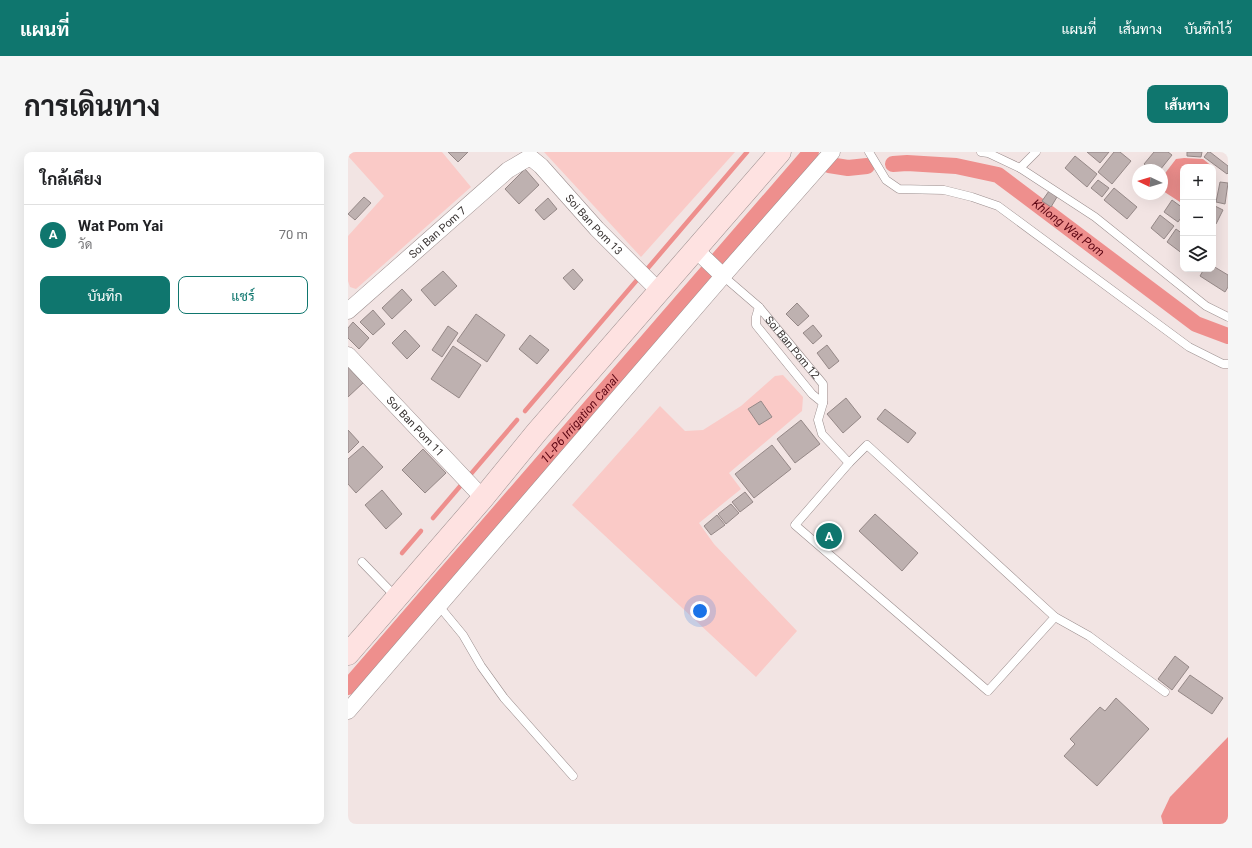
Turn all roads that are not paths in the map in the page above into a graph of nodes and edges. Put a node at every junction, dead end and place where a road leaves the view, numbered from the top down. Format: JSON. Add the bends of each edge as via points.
{"nodes":[{"id":1,"x":780,"y":152,"type":"edge"},
{"id":2,"x":832,"y":152,"type":"edge"},
{"id":3,"x":869,"y":152,"type":"edge"},
{"id":4,"x":981,"y":152,"type":"edge"},
{"id":5,"x":1036,"y":152,"type":"edge"},
{"id":6,"x":530,"y":157,"type":"joint"},
{"id":7,"x":1020,"y":168,"type":"junction"},
{"id":8,"x":700,"y":253,"type":"junction"},
{"id":9,"x":720,"y":273,"type":"junction"},
{"id":10,"x":659,"y":291,"type":"junction"},
{"id":11,"x":759,"y":307,"type":"junction"},
{"id":12,"x":348,"y":311,"type":"edge"},
{"id":13,"x":1228,"y":317,"type":"edge"},
{"id":14,"x":348,"y":355,"type":"edge"},
{"id":15,"x":1228,"y":364,"type":"edge"},
{"id":16,"x":823,"y":403,"type":"junction"},
{"id":17,"x":849,"y":463,"type":"junction"},
{"id":18,"x":484,"y":498,"type":"junction"},
{"id":19,"x":362,"y":562,"type":"dead end"},
{"id":20,"x":397,"y":597,"type":"junction"},
{"id":21,"x":439,"y":606,"type":"junction"},
{"id":22,"x":1055,"y":617,"type":"junction"},
{"id":23,"x":350,"y":649,"type":"edge"},
{"id":24,"x":1165,"y":692,"type":"dead end"},
{"id":25,"x":348,"y":711,"type":"edge"},
{"id":26,"x":573,"y":776,"type":"dead end"}],
"edges":[{"from":1,"to":8,"type":"main road"},
{"from":2,"to":9,"type":"street"},
{"from":3,"to":15,"type":"lane","via":[[886,180],[899,189],[944,190],[998,206],[1189,347]]},
{"from":4,"to":7,"type":"lane"},
{"from":5,"to":7,"type":"lane"},
{"from":6,"to":10,"type":"street","name":"Soi Ban Pom 13"},
{"from":6,"to":12,"type":"street","name":"Soi Ban Pom 7","via":[[508,170]]},
{"from":7,"to":13,"type":"lane","via":[[1095,218],[1206,306]]},
{"from":8,"to":9,"type":"street","name":"Soi Ban Pom 12"},
{"from":8,"to":10,"type":"main road"},
{"from":9,"to":11,"type":"lane","name":"Soi Ban Pom 12"},
{"from":9,"to":21,"type":"street"},
{"from":10,"to":18,"type":"main road","via":[[536,433]]},
{"from":11,"to":16,"type":"lane","name":"Soi Ban Pom 12","via":[[823,384]]},
{"from":11,"to":16,"type":"lane","via":[[756,325],[812,394]]},
{"from":14,"to":18,"type":"street","name":"Soi Ban Pom 11"},
{"from":16,"to":17,"type":"lane","name":"Soi Ban Pom 12","via":[[818,420],[822,434]]},
{"from":17,"to":22,"type":"lane","via":[[867,445]]},
{"from":17,"to":22,"type":"lane","via":[[795,525],[988,691]]},
{"from":18,"to":20,"type":"main road"},
{"from":19,"to":20,"type":"lane"},
{"from":20,"to":23,"type":"main road"},
{"from":21,"to":25,"type":"street"},
{"from":21,"to":26,"type":"lane","via":[[463,635],[504,698]]},
{"from":22,"to":24,"type":"lane","via":[[1089,636]]}]}
